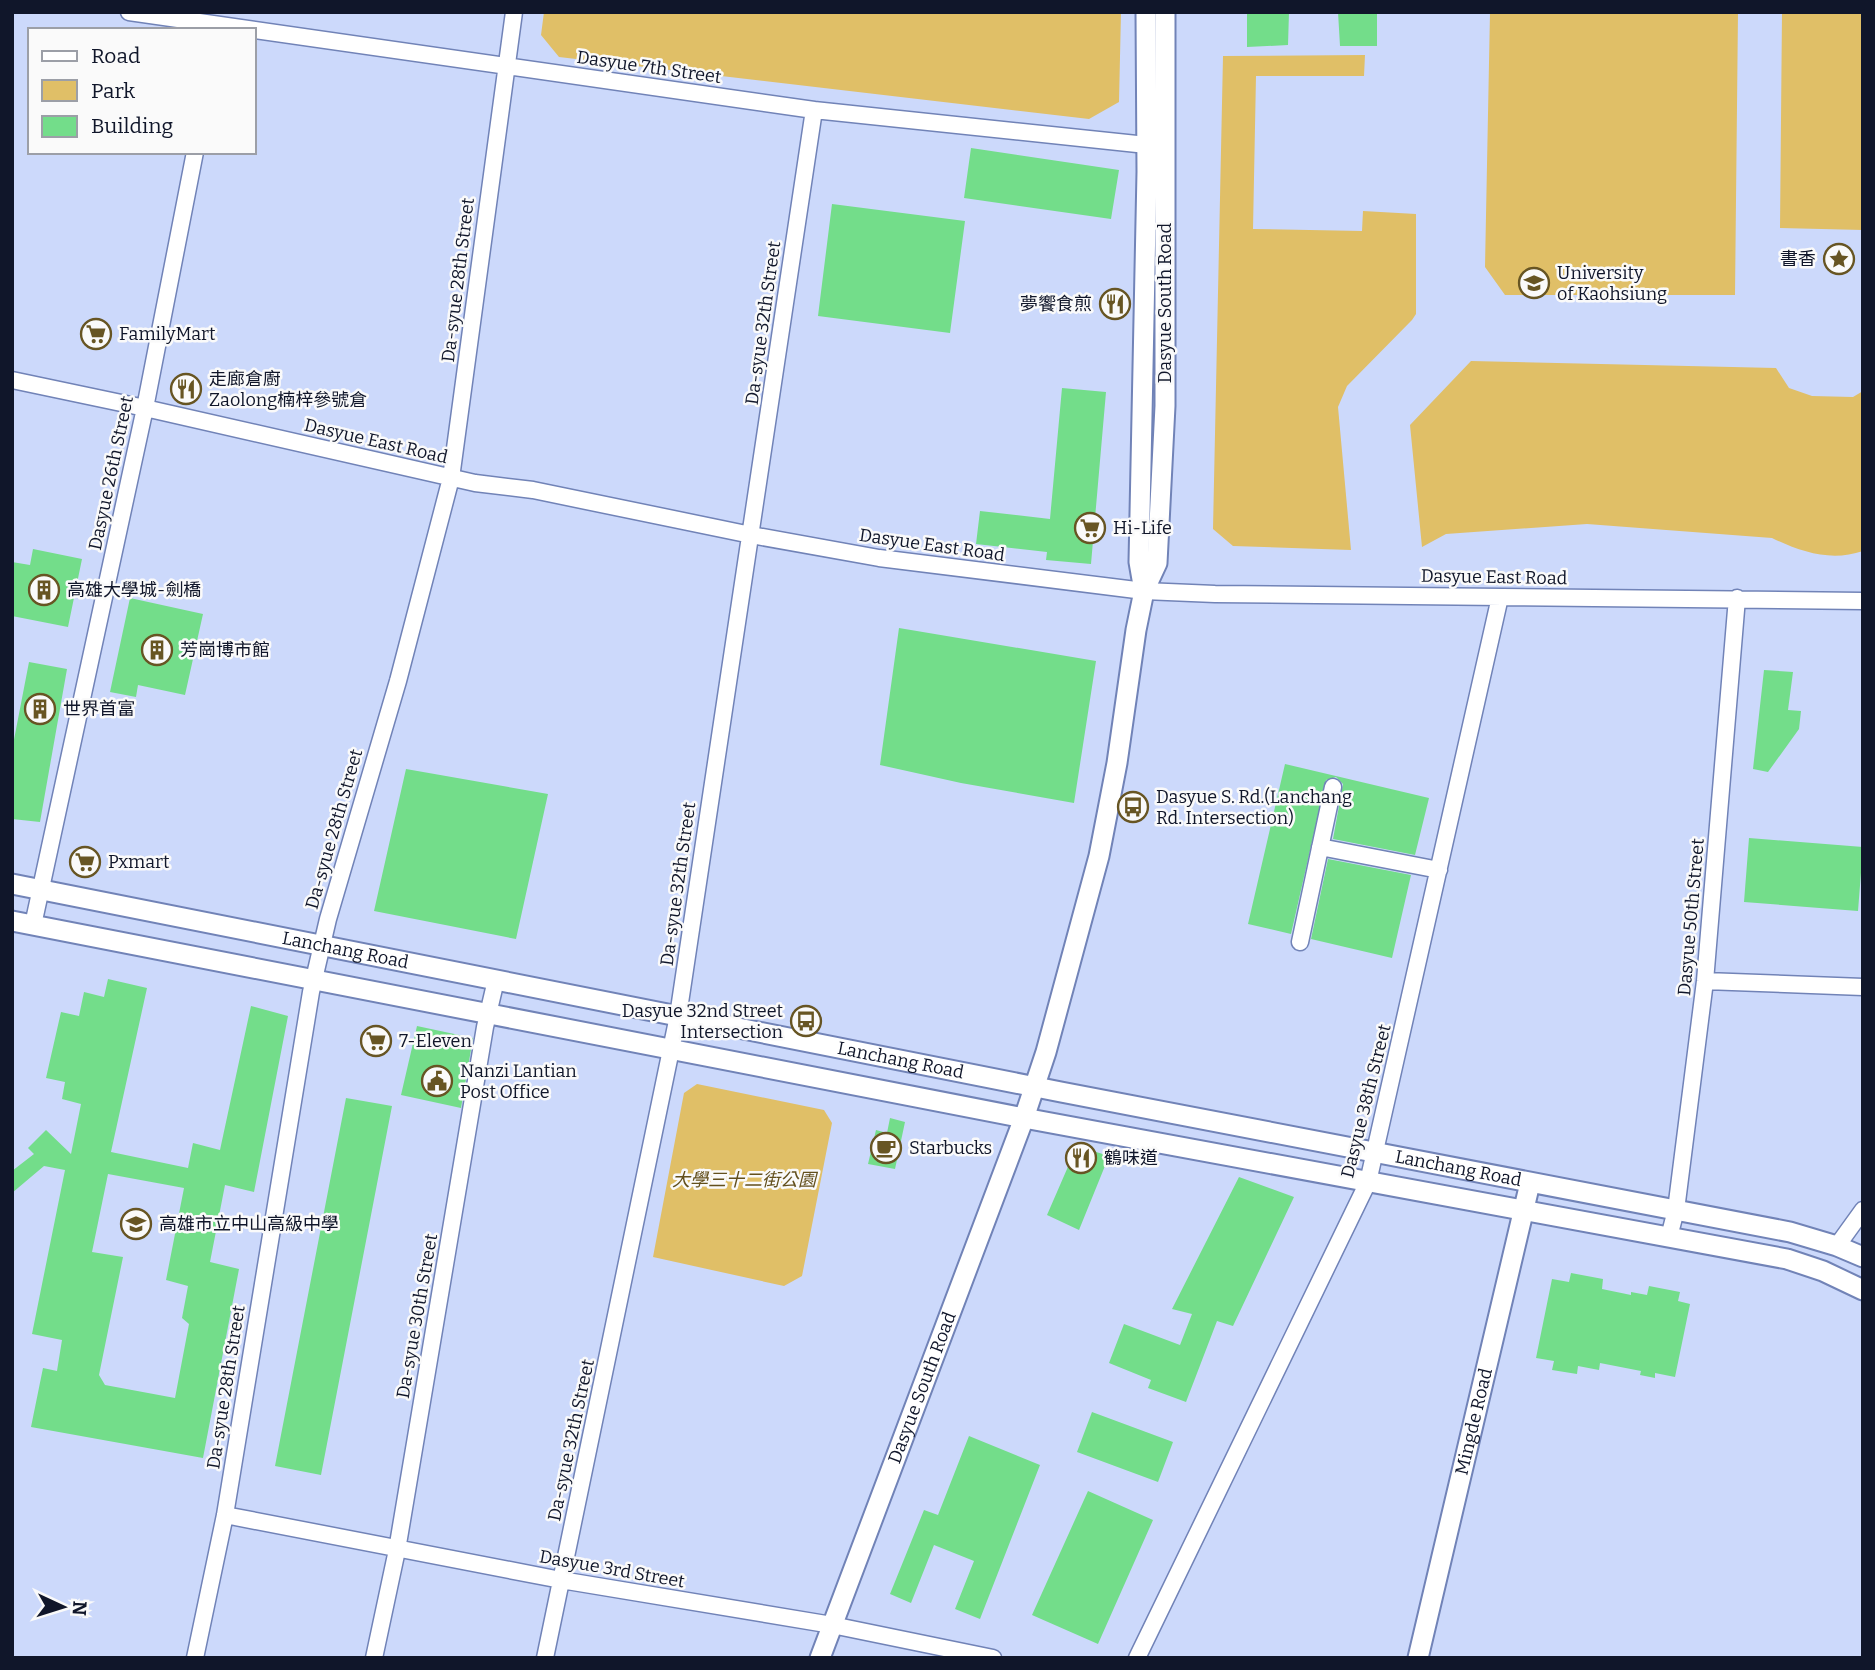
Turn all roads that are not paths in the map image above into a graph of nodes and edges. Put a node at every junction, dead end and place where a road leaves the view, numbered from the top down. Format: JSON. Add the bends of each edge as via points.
{"nodes":[{"id":1,"x":130,"y":12,"type":"edge"},
{"id":2,"x":514,"y":12,"type":"edge"},
{"id":3,"x":1146,"y":12,"type":"edge"},
{"id":4,"x":1166,"y":12,"type":"edge"},
{"id":5,"x":221,"y":22,"type":"edge"},
{"id":6,"x":505,"y":66,"type":"junction"},
{"id":7,"x":814,"y":110,"type":"junction"},
{"id":8,"x":1156,"y":146,"type":"junction"},
{"id":9,"x":195,"y":154,"type":"edge"},
{"id":10,"x":12,"y":380,"type":"edge"},
{"id":11,"x":145,"y":408,"type":"junction"},
{"id":12,"x":451,"y":478,"type":"junction"},
{"id":13,"x":751,"y":535,"type":"junction"},
{"id":14,"x":1144,"y":591,"type":"junction"},
{"id":15,"x":1500,"y":597,"type":"junction"},
{"id":16,"x":1737,"y":598,"type":"junction"},
{"id":17,"x":1863,"y":601,"type":"edge"},
{"id":18,"x":1333,"y":787,"type":"dead end"},
{"id":19,"x":1320,"y":847,"type":"junction"},
{"id":20,"x":1439,"y":870,"type":"junction"},
{"id":21,"x":12,"y":884,"type":"edge"},
{"id":22,"x":42,"y":890,"type":"junction"},
{"id":23,"x":12,"y":921,"type":"edge"},
{"id":24,"x":33,"y":925,"type":"junction"},
{"id":25,"x":1300,"y":942,"type":"dead end"},
{"id":26,"x":322,"y":946,"type":"junction"},
{"id":27,"x":314,"y":981,"type":"junction"},
{"id":28,"x":496,"y":981,"type":"junction"},
{"id":29,"x":1706,"y":981,"type":"junction"},
{"id":30,"x":1863,"y":986,"type":"edge"},
{"id":31,"x":488,"y":1015,"type":"junction"},
{"id":32,"x":678,"y":1016,"type":"junction"},
{"id":33,"x":672,"y":1049,"type":"junction"},
{"id":34,"x":1034,"y":1087,"type":"junction"},
{"id":35,"x":1024,"y":1118,"type":"junction"},
{"id":36,"x":1376,"y":1153,"type":"junction"},
{"id":37,"x":1368,"y":1182,"type":"junction"},
{"id":38,"x":1530,"y":1183,"type":"junction"},
{"id":39,"x":1676,"y":1210,"type":"junction"},
{"id":40,"x":1863,"y":1210,"type":"edge"},
{"id":41,"x":1525,"y":1212,"type":"junction"},
{"id":42,"x":1670,"y":1237,"type":"junction"},
{"id":43,"x":1837,"y":1246,"type":"junction"},
{"id":44,"x":1863,"y":1257,"type":"edge"},
{"id":45,"x":1863,"y":1290,"type":"edge"},
{"id":46,"x":225,"y":1515,"type":"junction"},
{"id":47,"x":397,"y":1550,"type":"junction"},
{"id":48,"x":562,"y":1580,"type":"junction"},
{"id":49,"x":832,"y":1625,"type":"junction"},
{"id":50,"x":195,"y":1658,"type":"edge"},
{"id":51,"x":374,"y":1658,"type":"edge"},
{"id":52,"x":545,"y":1658,"type":"edge"},
{"id":53,"x":820,"y":1658,"type":"edge"},
{"id":54,"x":993,"y":1658,"type":"edge"},
{"id":55,"x":1137,"y":1658,"type":"edge"},
{"id":56,"x":1418,"y":1658,"type":"edge"}],
"edges":[{"from":1,"to":5,"type":"street","name":"Dasyue 7th Street"},
{"from":2,"to":6,"type":"street","name":"Da-syue 28th Street"},
{"from":3,"to":8,"type":"street","name":"Dasyue South Road"},
{"from":4,"to":8,"type":"street","name":"Dasyue South Road"},
{"from":5,"to":6,"type":"street","name":"Dasyue 7th Street"},
{"from":6,"to":7,"type":"street","name":"Dasyue 7th Street"},
{"from":6,"to":12,"type":"street","name":"Da-syue 28th Street"},
{"from":7,"to":8,"type":"street","name":"Dasyue 7th Street"},
{"from":7,"to":13,"type":"street","name":"Da-syue 32th Street"},
{"from":8,"to":14,"type":"street","name":"Dasyue South Road","via":[[1164,419],[1157,562]]},
{"from":9,"to":11,"type":"street","name":"Dasyue 26th Street"},
{"from":10,"to":11,"type":"street","name":"Dasyue East Road"},
{"from":11,"to":12,"type":"street","name":"Dasyue East Road"},
{"from":11,"to":22,"type":"street","name":"Dasyue 26th Street"},
{"from":12,"to":13,"type":"street","name":"Dasyue East Road","via":[[533,489]]},
{"from":12,"to":26,"type":"street","name":"Da-syue 28th Street"},
{"from":13,"to":14,"type":"street","name":"Dasyue East Road","via":[[879,558]]},
{"from":13,"to":32,"type":"street","name":"Da-syue 32th Street"},
{"from":14,"to":15,"type":"street","name":"Dasyue East Road"},
{"from":14,"to":34,"type":"street","name":"Dasyue South Road","via":[[1099,856]]},
{"from":15,"to":16,"type":"street","name":"Dasyue East Road"},
{"from":15,"to":20,"type":"street","name":"Dasyue 38th Street"},
{"from":16,"to":17,"type":"street","name":"Dasyue East Road"},
{"from":16,"to":29,"type":"street","name":"Dasyue 50th Street"},
{"from":18,"to":19,"type":"street"},
{"from":19,"to":20,"type":"street"},
{"from":19,"to":25,"type":"street"},
{"from":20,"to":36,"type":"street","name":"Dasyue 38th Street"},
{"from":21,"to":22,"type":"street","name":"Lanchang Road"},
{"from":22,"to":24,"type":"street","name":"Dasyue 26th Street"},
{"from":22,"to":26,"type":"street","name":"Lanchang Road"},
{"from":23,"to":24,"type":"street","name":"Lanchang Road"},
{"from":24,"to":27,"type":"street","name":"Lanchang Road"},
{"from":26,"to":27,"type":"street","name":"Da-syue 28th Street"},
{"from":26,"to":28,"type":"street","name":"Lanchang Road"},
{"from":27,"to":31,"type":"street","name":"Lanchang Road"},
{"from":27,"to":46,"type":"street","name":"Da-syue 28th Street"},
{"from":28,"to":31,"type":"street","name":"Da-syue 30th Street"},
{"from":28,"to":32,"type":"street","name":"Lanchang Road"},
{"from":29,"to":30,"type":"street"},
{"from":29,"to":39,"type":"street","name":"Dasyue 50th Street"},
{"from":31,"to":33,"type":"street","name":"Lanchang Road"},
{"from":31,"to":47,"type":"street","name":"Da-syue 30th Street"},
{"from":32,"to":33,"type":"street","name":"Da-syue 32th Street"},
{"from":32,"to":34,"type":"street","name":"Lanchang Road"},
{"from":33,"to":35,"type":"street","name":"Lanchang Road"},
{"from":33,"to":48,"type":"street","name":"Da-syue 32th Street"},
{"from":34,"to":35,"type":"street","name":"Dasyue South Road"},
{"from":34,"to":36,"type":"street","name":"Lanchang Road"},
{"from":35,"to":37,"type":"street","name":"Lanchang Road"},
{"from":35,"to":49,"type":"street","name":"Dasyue South Road"},
{"from":36,"to":37,"type":"street","name":"Dasyue 38th Street"},
{"from":36,"to":38,"type":"street","name":"Lanchang Road"},
{"from":37,"to":41,"type":"street","name":"Lanchang Road"},
{"from":37,"to":55,"type":"street","name":"Dasyue 38th Street"},
{"from":38,"to":39,"type":"street","name":"Lanchang Road"},
{"from":38,"to":41,"type":"street","name":"Mingde Road"},
{"from":39,"to":42,"type":"street","name":"Dasyue 50th Street"},
{"from":39,"to":43,"type":"street","name":"Lanchang Road"},
{"from":40,"to":43,"type":"street"},
{"from":41,"to":42,"type":"street","name":"Lanchang Road"},
{"from":41,"to":56,"type":"street","name":"Mingde Road"},
{"from":42,"to":45,"type":"street","name":"Lanchang Road","via":[[1787,1259]]},
{"from":43,"to":44,"type":"street","name":"Lanchang Road"},
{"from":46,"to":47,"type":"street","name":"Dasyue 3rd Street"},
{"from":46,"to":50,"type":"street","name":"Da-syue 28th Street"},
{"from":47,"to":48,"type":"street","name":"Dasyue 3rd Street"},
{"from":47,"to":51,"type":"street","name":"Da-syue 30th Street"},
{"from":48,"to":49,"type":"street","name":"Dasyue 3rd Street"},
{"from":48,"to":52,"type":"street","name":"Da-syue 32th Street"},
{"from":49,"to":53,"type":"street","name":"Dasyue South Road"},
{"from":49,"to":54,"type":"street","name":"Dasyue 3rd Street"}]}
